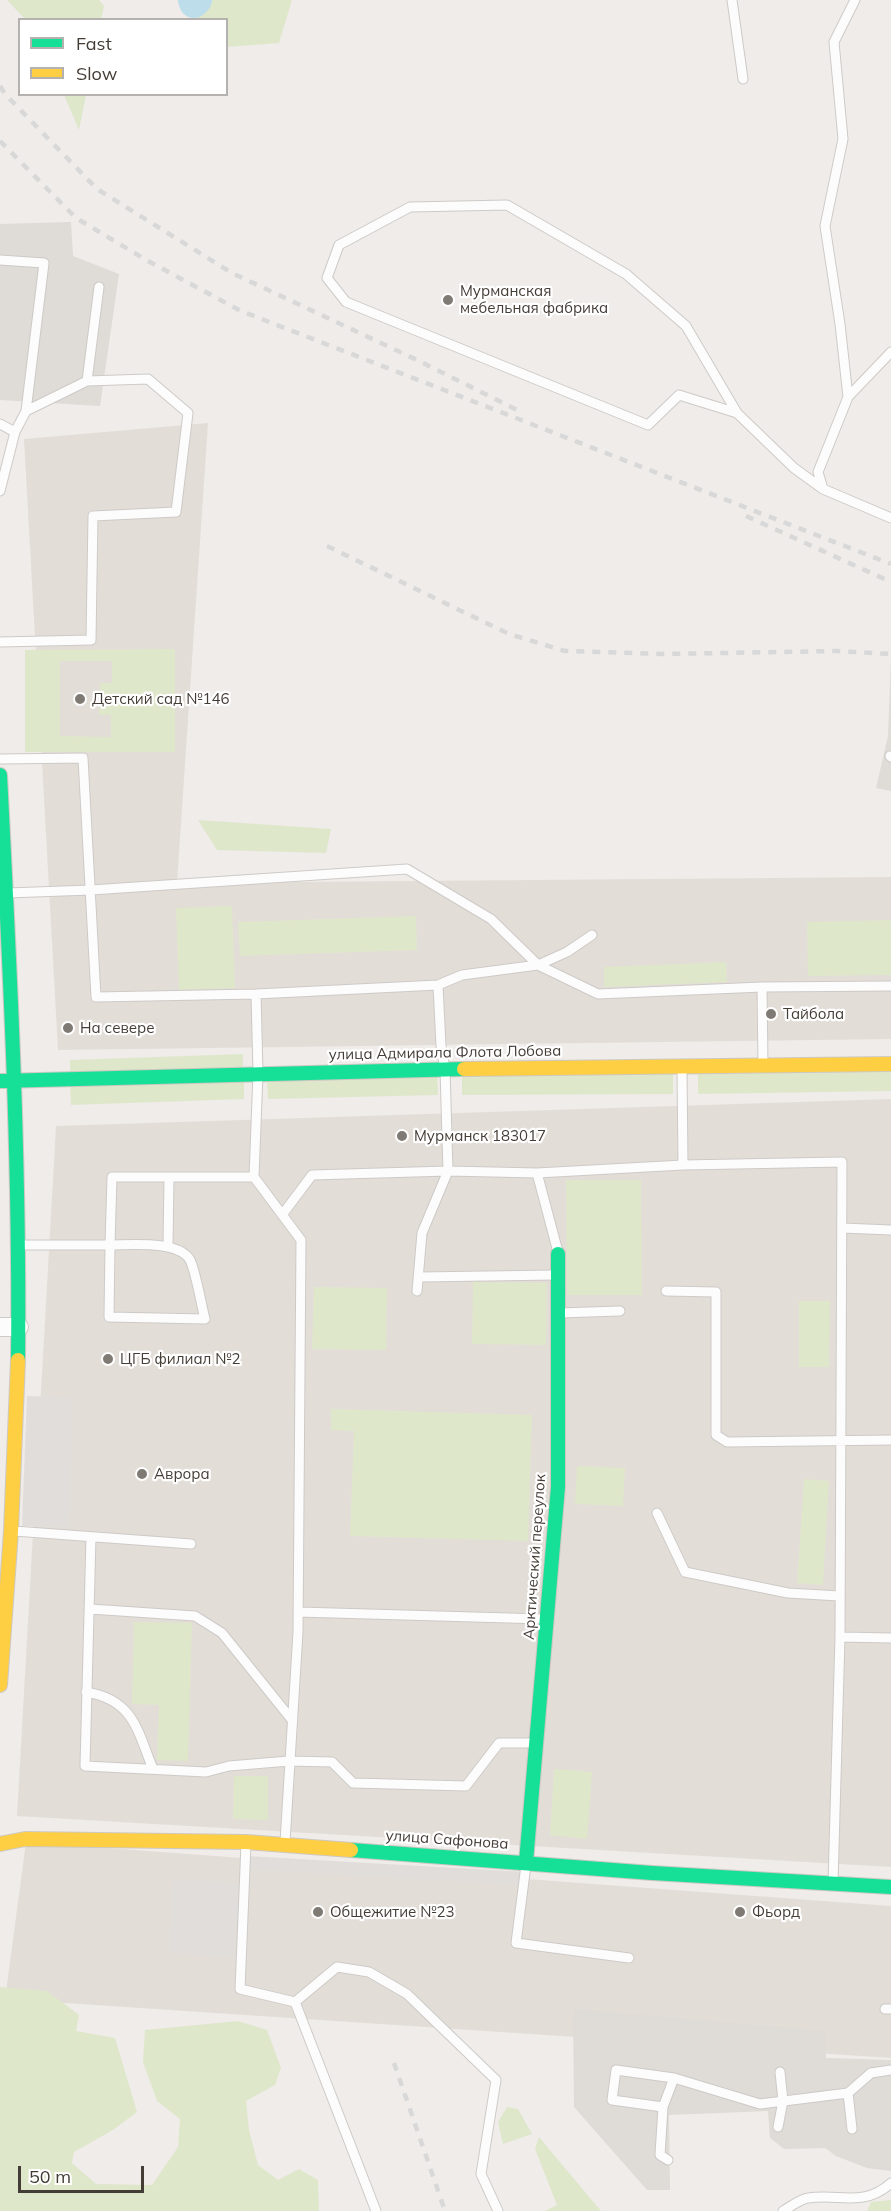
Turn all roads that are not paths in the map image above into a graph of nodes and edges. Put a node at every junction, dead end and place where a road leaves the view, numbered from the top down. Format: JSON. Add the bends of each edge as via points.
{"nodes":[{"id":1,"x":732,"y":0,"type":"edge"},
{"id":2,"x":855,"y":0,"type":"edge"},
{"id":3,"x":743,"y":79,"type":"dead end"},
{"id":4,"x":0,"y":260,"type":"edge"},
{"id":5,"x":99,"y":287,"type":"dead end"},
{"id":6,"x":891,"y":352,"type":"edge"},
{"id":7,"x":87,"y":381,"type":"junction"},
{"id":8,"x":848,"y":398,"type":"junction"},
{"id":9,"x":26,"y":411,"type":"junction"},
{"id":10,"x":737,"y":413,"type":"junction"},
{"id":11,"x":0,"y":424,"type":"edge"},
{"id":12,"x":15,"y":432,"type":"junction"},
{"id":13,"x":824,"y":489,"type":"junction"},
{"id":14,"x":0,"y":492,"type":"edge"},
{"id":15,"x":891,"y":518,"type":"edge"},
{"id":16,"x":0,"y":642,"type":"edge"},
{"id":17,"x":0,"y":759,"type":"edge"},
{"id":18,"x":0,"y":775,"type":"edge"},
{"id":19,"x":0,"y":797,"type":"edge"},
{"id":20,"x":91,"y":890,"type":"junction"},
{"id":21,"x":5,"y":893,"type":"junction"},
{"id":22,"x":592,"y":935,"type":"dead end"},
{"id":23,"x":538,"y":965,"type":"junction"},
{"id":24,"x":438,"y":985,"type":"junction"},
{"id":25,"x":891,"y":986,"type":"edge"},
{"id":26,"x":762,"y":987,"type":"junction"},
{"id":27,"x":256,"y":994,"type":"junction"},
{"id":28,"x":891,"y":1064,"type":"edge"},
{"id":29,"x":763,"y":1065,"type":"junction"},
{"id":30,"x":682,"y":1066,"type":"junction"},
{"id":31,"x":445,"y":1068,"type":"junction"},
{"id":32,"x":258,"y":1073,"type":"junction"},
{"id":33,"x":0,"y":1081,"type":"edge"},
{"id":34,"x":15,"y":1081,"type":"junction"},
{"id":35,"x":683,"y":1165,"type":"junction"},
{"id":36,"x":448,"y":1171,"type":"junction"},
{"id":37,"x":537,"y":1173,"type":"junction"},
{"id":38,"x":169,"y":1177,"type":"junction"},
{"id":39,"x":254,"y":1177,"type":"junction"},
{"id":40,"x":282,"y":1215,"type":"junction"},
{"id":41,"x":842,"y":1228,"type":"junction"},
{"id":42,"x":891,"y":1230,"type":"edge"},
{"id":43,"x":20,"y":1245,"type":"junction"},
{"id":44,"x":110,"y":1245,"type":"junction"},
{"id":45,"x":168,"y":1246,"type":"junction"},
{"id":46,"x":558,"y":1254,"type":"joint"},
{"id":47,"x":558,"y":1275,"type":"junction"},
{"id":48,"x":420,"y":1277,"type":"junction"},
{"id":49,"x":666,"y":1290,"type":"dead end"},
{"id":50,"x":417,"y":1291,"type":"dead end"},
{"id":51,"x":620,"y":1311,"type":"dead end"},
{"id":52,"x":558,"y":1313,"type":"junction"},
{"id":53,"x":0,"y":1327,"type":"edge"},
{"id":54,"x":19,"y":1327,"type":"junction"},
{"id":55,"x":841,"y":1440,"type":"junction"},
{"id":56,"x":891,"y":1440,"type":"edge"},
{"id":57,"x":657,"y":1513,"type":"dead end"},
{"id":58,"x":11,"y":1531,"type":"junction"},
{"id":59,"x":91,"y":1537,"type":"junction"},
{"id":60,"x":191,"y":1544,"type":"dead end"},
{"id":61,"x":839,"y":1596,"type":"junction"},
{"id":62,"x":90,"y":1609,"type":"junction"},
{"id":63,"x":298,"y":1612,"type":"junction"},
{"id":64,"x":547,"y":1619,"type":"junction"},
{"id":65,"x":840,"y":1637,"type":"junction"},
{"id":66,"x":891,"y":1638,"type":"edge"},
{"id":67,"x":0,"y":1685,"type":"edge"},
{"id":68,"x":86,"y":1692,"type":"junction"},
{"id":69,"x":292,"y":1720,"type":"junction"},
{"id":70,"x":537,"y":1743,"type":"junction"},
{"id":71,"x":289,"y":1761,"type":"junction"},
{"id":72,"x":153,"y":1769,"type":"junction"},
{"id":73,"x":246,"y":1842,"type":"junction"},
{"id":74,"x":0,"y":1844,"type":"edge"},
{"id":75,"x":285,"y":1845,"type":"junction"},
{"id":76,"x":526,"y":1862,"type":"junction"},
{"id":77,"x":833,"y":1883,"type":"junction"},
{"id":78,"x":891,"y":1887,"type":"edge"},
{"id":79,"x":629,"y":1958,"type":"dead end"},
{"id":80,"x":295,"y":2002,"type":"junction"},
{"id":81,"x":891,"y":2070,"type":"edge"},
{"id":82,"x":780,"y":2072,"type":"dead end"},
{"id":83,"x":674,"y":2078,"type":"junction"},
{"id":84,"x":848,"y":2093,"type":"junction"},
{"id":85,"x":783,"y":2101,"type":"junction"},
{"id":86,"x":663,"y":2107,"type":"junction"},
{"id":87,"x":778,"y":2127,"type":"dead end"},
{"id":88,"x":852,"y":2129,"type":"dead end"},
{"id":89,"x":668,"y":2160,"type":"dead end"},
{"id":90,"x":891,"y":2183,"type":"edge"},
{"id":91,"x":376,"y":2211,"type":"edge"},
{"id":92,"x":498,"y":2211,"type":"edge"},
{"id":93,"x":783,"y":2211,"type":"edge"}],
"edges":[{"from":1,"to":3,"type":"lane"},
{"from":2,"to":8,"type":"lane","via":[[834,42],[843,139],[825,226]]},
{"from":4,"to":9,"type":"lane","via":[[44,263]]},
{"from":5,"to":7,"type":"lane"},
{"from":6,"to":8,"type":"lane"},
{"from":7,"to":9,"type":"lane"},
{"from":7,"to":16,"type":"lane","via":[[148,379],[188,414],[176,512],[93,516],[91,640]]},
{"from":8,"to":13,"type":"lane","via":[[818,472]]},
{"from":9,"to":12,"type":"lane"},
{"from":10,"to":10,"type":"lane","via":[[680,395],[648,425],[346,302],[327,278],[339,245],[410,207],[507,205],[626,274],[686,326]]},
{"from":10,"to":13,"type":"lane","via":[[794,468]]},
{"from":11,"to":12,"type":"lane"},
{"from":12,"to":14,"type":"lane"},
{"from":13,"to":15,"type":"lane"},
{"from":17,"to":20,"type":"lane","via":[[83,758]]},
{"from":18,"to":19,"type":"street"},
{"from":19,"to":21,"type":"street"},
{"from":20,"to":21,"type":"lane"},
{"from":20,"to":23,"type":"lane","via":[[407,870],[491,919]]},
{"from":20,"to":27,"type":"lane","via":[[96,997]]},
{"from":21,"to":34,"type":"street"},
{"from":22,"to":23,"type":"lane"},
{"from":23,"to":24,"type":"lane","via":[[462,975]]},
{"from":23,"to":26,"type":"lane","via":[[598,994]]},
{"from":24,"to":27,"type":"lane"},
{"from":24,"to":31,"type":"lane"},
{"from":25,"to":26,"type":"lane"},
{"from":26,"to":29,"type":"lane"},
{"from":27,"to":32,"type":"lane"},
{"from":28,"to":29,"type":"street","name":"улица Адмирала Флота Лобова"},
{"from":29,"to":30,"type":"street","name":"улица Адмирала Флота Лобова"},
{"from":30,"to":31,"type":"street","name":"улица Адмирала Флота Лобова"},
{"from":30,"to":35,"type":"lane"},
{"from":31,"to":32,"type":"street","name":"улица Адмирала Флота Лобова"},
{"from":31,"to":36,"type":"lane"},
{"from":32,"to":34,"type":"street","name":"улица Адмирала Флота Лобова"},
{"from":32,"to":39,"type":"lane"},
{"from":33,"to":34,"type":"street","name":"улица Адмирала Флота Лобова"},
{"from":34,"to":43,"type":"street"},
{"from":35,"to":37,"type":"lane"},
{"from":35,"to":41,"type":"lane","via":[[842,1162]]},
{"from":36,"to":37,"type":"lane"},
{"from":36,"to":40,"type":"lane","via":[[312,1175]]},
{"from":36,"to":48,"type":"lane","via":[[422,1233]]},
{"from":37,"to":46,"type":"lane"},
{"from":38,"to":39,"type":"lane"},
{"from":38,"to":44,"type":"lane","via":[[112,1177]]},
{"from":38,"to":45,"type":"lane"},
{"from":39,"to":40,"type":"lane"},
{"from":40,"to":63,"type":"lane","via":[[301,1240]]},
{"from":41,"to":42,"type":"lane"},
{"from":41,"to":55,"type":"lane"},
{"from":43,"to":44,"type":"lane"},
{"from":43,"to":54,"type":"street"},
{"from":44,"to":45,"type":"lane"},
{"from":44,"to":45,"type":"lane","via":[[109,1317],[205,1319],[189,1258]]},
{"from":46,"to":47,"type":"street","name":"Арктический переулок"},
{"from":47,"to":48,"type":"lane"},
{"from":47,"to":52,"type":"street","name":"Арктический переулок"},
{"from":48,"to":50,"type":"lane"},
{"from":49,"to":55,"type":"lane","via":[[716,1292],[716,1436],[727,1442]]},
{"from":51,"to":52,"type":"lane"},
{"from":52,"to":64,"type":"street","name":"Арктический переулок","via":[[558,1487]]},
{"from":53,"to":54,"type":"street"},
{"from":54,"to":58,"type":"street"},
{"from":55,"to":56,"type":"lane"},
{"from":55,"to":61,"type":"lane"},
{"from":57,"to":61,"type":"lane","via":[[685,1572],[788,1593]]},
{"from":58,"to":59,"type":"lane"},
{"from":58,"to":67,"type":"street"},
{"from":59,"to":60,"type":"lane"},
{"from":59,"to":62,"type":"lane"},
{"from":61,"to":65,"type":"lane"},
{"from":62,"to":68,"type":"lane"},
{"from":62,"to":69,"type":"lane","via":[[195,1616],[222,1633]]},
{"from":63,"to":64,"type":"lane"},
{"from":63,"to":69,"type":"lane"},
{"from":64,"to":70,"type":"street","name":"Арктический переулок"},
{"from":65,"to":66,"type":"lane"},
{"from":65,"to":77,"type":"lane"},
{"from":68,"to":72,"type":"lane","via":[[104,1695],[130,1714]]},
{"from":68,"to":72,"type":"lane","via":[[85,1766]]},
{"from":69,"to":71,"type":"lane"},
{"from":70,"to":71,"type":"lane","via":[[499,1743],[466,1786],[353,1783],[332,1762]]},
{"from":70,"to":76,"type":"street","name":"Арктический переулок"},
{"from":71,"to":72,"type":"lane","via":[[206,1772]]},
{"from":71,"to":75,"type":"lane"},
{"from":73,"to":74,"type":"street","name":"улица Сафонова","via":[[25,1839]]},
{"from":73,"to":75,"type":"street","name":"улица Сафонова"},
{"from":73,"to":80,"type":"lane","via":[[240,1989]]},
{"from":75,"to":76,"type":"street","name":"улица Сафонова"},
{"from":76,"to":77,"type":"street","name":"улица Сафонова"},
{"from":76,"to":79,"type":"lane","via":[[516,1943]]},
{"from":77,"to":78,"type":"street","name":"улица Сафонова"},
{"from":80,"to":91,"type":"lane"},
{"from":80,"to":92,"type":"lane","via":[[337,1967],[369,1972],[407,1994],[496,2080],[481,2174]]},
{"from":81,"to":84,"type":"lane","via":[[871,2073]]},
{"from":82,"to":85,"type":"lane"},
{"from":83,"to":85,"type":"lane","via":[[760,2104]]},
{"from":83,"to":86,"type":"lane"},
{"from":83,"to":86,"type":"lane","via":[[616,2070],[612,2100]]},
{"from":84,"to":85,"type":"lane"},
{"from":84,"to":88,"type":"lane"},
{"from":85,"to":87,"type":"lane"},
{"from":86,"to":89,"type":"lane","via":[[660,2156]]},
{"from":90,"to":93,"type":"lane","via":[[862,2198],[807,2198]]}]}
